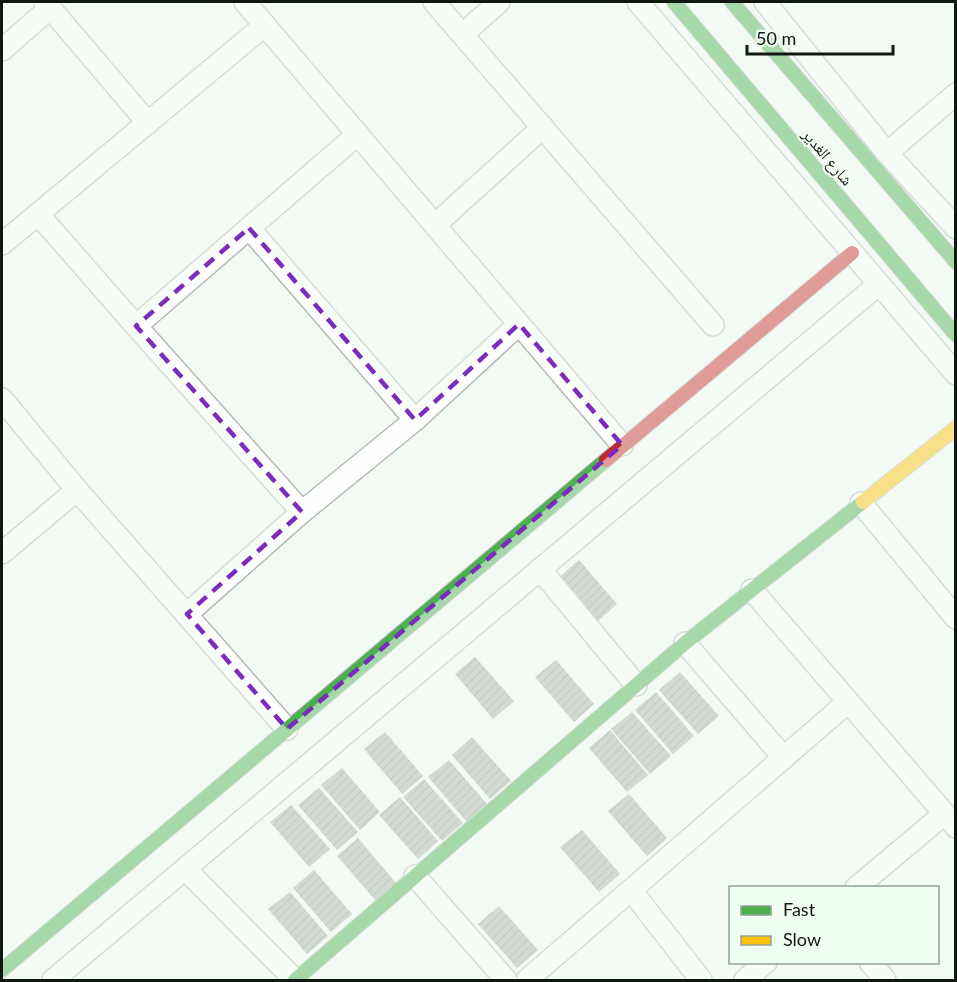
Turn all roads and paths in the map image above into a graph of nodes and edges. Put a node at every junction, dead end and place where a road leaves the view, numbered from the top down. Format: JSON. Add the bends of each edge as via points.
{"nodes":[{"id":1,"x":245,"y":2,"type":"edge"},
{"id":2,"x":434,"y":2,"type":"edge"},
{"id":3,"x":499,"y":2,"type":"edge"},
{"id":4,"x":638,"y":2,"type":"edge"},
{"id":5,"x":674,"y":2,"type":"edge"},
{"id":6,"x":732,"y":2,"type":"edge"},
{"id":7,"x":765,"y":2,"type":"edge"},
{"id":8,"x":47,"y":5,"type":"edge"},
{"id":9,"x":265,"y":26,"type":"junction"},
{"id":10,"x":463,"y":34,"type":"junction"},
{"id":11,"x":2,"y":50,"type":"edge"},
{"id":12,"x":956,"y":94,"type":"edge"},
{"id":13,"x":148,"y":123,"type":"junction"},
{"id":14,"x":543,"y":127,"type":"junction"},
{"id":15,"x":358,"y":134,"type":"junction"},
{"id":16,"x":887,"y":153,"type":"junction"},
{"id":17,"x":38,"y":214,"type":"junction"},
{"id":18,"x":435,"y":225,"type":"junction"},
{"id":19,"x":249,"y":228,"type":"junction"},
{"id":20,"x":956,"y":228,"type":"edge"},
{"id":21,"x":2,"y":244,"type":"edge"},
{"id":22,"x":852,"y":253,"type":"junction"},
{"id":23,"x":956,"y":262,"type":"edge"},
{"id":24,"x":879,"y":284,"type":"junction"},
{"id":25,"x":519,"y":324,"type":"junction"},
{"id":26,"x":713,"y":325,"type":"dead end"},
{"id":27,"x":136,"y":326,"type":"junction"},
{"id":28,"x":956,"y":335,"type":"edge"},
{"id":29,"x":956,"y":374,"type":"edge"},
{"id":30,"x":2,"y":399,"type":"edge"},
{"id":31,"x":415,"y":420,"type":"junction"},
{"id":32,"x":956,"y":428,"type":"edge"},
{"id":33,"x":622,"y":446,"type":"junction"},
{"id":34,"x":77,"y":490,"type":"junction"},
{"id":35,"x":861,"y":503,"type":"junction"},
{"id":36,"x":302,"y":512,"type":"junction"},
{"id":37,"x":2,"y":553,"type":"edge"},
{"id":38,"x":540,"y":569,"type":"junction"},
{"id":39,"x":752,"y":590,"type":"junction"},
{"id":40,"x":187,"y":614,"type":"junction"},
{"id":41,"x":956,"y":618,"type":"edge"},
{"id":42,"x":685,"y":643,"type":"junction"},
{"id":43,"x":636,"y":685,"type":"junction"},
{"id":44,"x":848,"y":702,"type":"junction"},
{"id":45,"x":287,"y":729,"type":"junction"},
{"id":46,"x":784,"y":758,"type":"junction"},
{"id":47,"x":950,"y":820,"type":"edge"},
{"id":48,"x":185,"y":869,"type":"junction"},
{"id":49,"x":415,"y":876,"type":"junction"},
{"id":50,"x":859,"y":886,"type":"edge"},
{"id":51,"x":631,"y":891,"type":"junction"},
{"id":52,"x":765,"y":964,"type":"edge"},
{"id":53,"x":871,"y":964,"type":"edge"},
{"id":54,"x":2,"y":970,"type":"edge"},
{"id":55,"x":295,"y":980,"type":"edge"},
{"id":56,"x":52,"y":981,"type":"edge"},
{"id":57,"x":506,"y":981,"type":"edge"},
{"id":58,"x":526,"y":981,"type":"edge"},
{"id":59,"x":701,"y":981,"type":"edge"},
{"id":60,"x":745,"y":981,"type":"edge"},
{"id":61,"x":885,"y":981,"type":"edge"}],
"edges":[{"from":1,"to":9,"type":"street"},
{"from":2,"to":10,"type":"street"},
{"from":3,"to":10,"type":"street"},
{"from":4,"to":22,"type":"street"},
{"from":5,"to":28,"type":"street","name":"شارع الغدير"},
{"from":6,"to":23,"type":"street"},
{"from":7,"to":16,"type":"street"},
{"from":8,"to":11,"type":"street"},
{"from":8,"to":13,"type":"street"},
{"from":9,"to":13,"type":"street"},
{"from":9,"to":15,"type":"street"},
{"from":10,"to":14,"type":"street"},
{"from":12,"to":16,"type":"street"},
{"from":13,"to":17,"type":"street"},
{"from":14,"to":18,"type":"street"},
{"from":14,"to":26,"type":"street"},
{"from":15,"to":18,"type":"street"},
{"from":15,"to":19,"type":"street"},
{"from":16,"to":20,"type":"street"},
{"from":17,"to":21,"type":"street"},
{"from":17,"to":27,"type":"street"},
{"from":18,"to":25,"type":"street"},
{"from":19,"to":27,"type":"street"},
{"from":19,"to":31,"type":"street"},
{"from":22,"to":24,"type":"street"},
{"from":22,"to":33,"type":"street"},
{"from":24,"to":29,"type":"street"},
{"from":24,"to":38,"type":"street"},
{"from":25,"to":31,"type":"street"},
{"from":25,"to":33,"type":"street"},
{"from":27,"to":36,"type":"street"},
{"from":30,"to":34,"type":"street"},
{"from":31,"to":36,"type":"street"},
{"from":32,"to":35,"type":"street"},
{"from":33,"to":45,"type":"street"},
{"from":34,"to":37,"type":"street"},
{"from":34,"to":40,"type":"street"},
{"from":35,"to":39,"type":"street"},
{"from":35,"to":41,"type":"street"},
{"from":36,"to":40,"type":"street"},
{"from":38,"to":43,"type":"street"},
{"from":38,"to":48,"type":"street"},
{"from":39,"to":42,"type":"street"},
{"from":39,"to":44,"type":"street"},
{"from":40,"to":45,"type":"street"},
{"from":42,"to":43,"type":"street"},
{"from":42,"to":46,"type":"street"},
{"from":43,"to":49,"type":"street"},
{"from":44,"to":46,"type":"street"},
{"from":44,"to":47,"type":"street"},
{"from":45,"to":54,"type":"street"},
{"from":46,"to":51,"type":"street"},
{"from":47,"to":50,"type":"street"},
{"from":48,"to":55,"type":"street"},
{"from":48,"to":56,"type":"street"},
{"from":49,"to":55,"type":"street"},
{"from":49,"to":57,"type":"street"},
{"from":51,"to":58,"type":"street"},
{"from":51,"to":59,"type":"street"},
{"from":52,"to":60,"type":"street"},
{"from":53,"to":61,"type":"street"}]}
